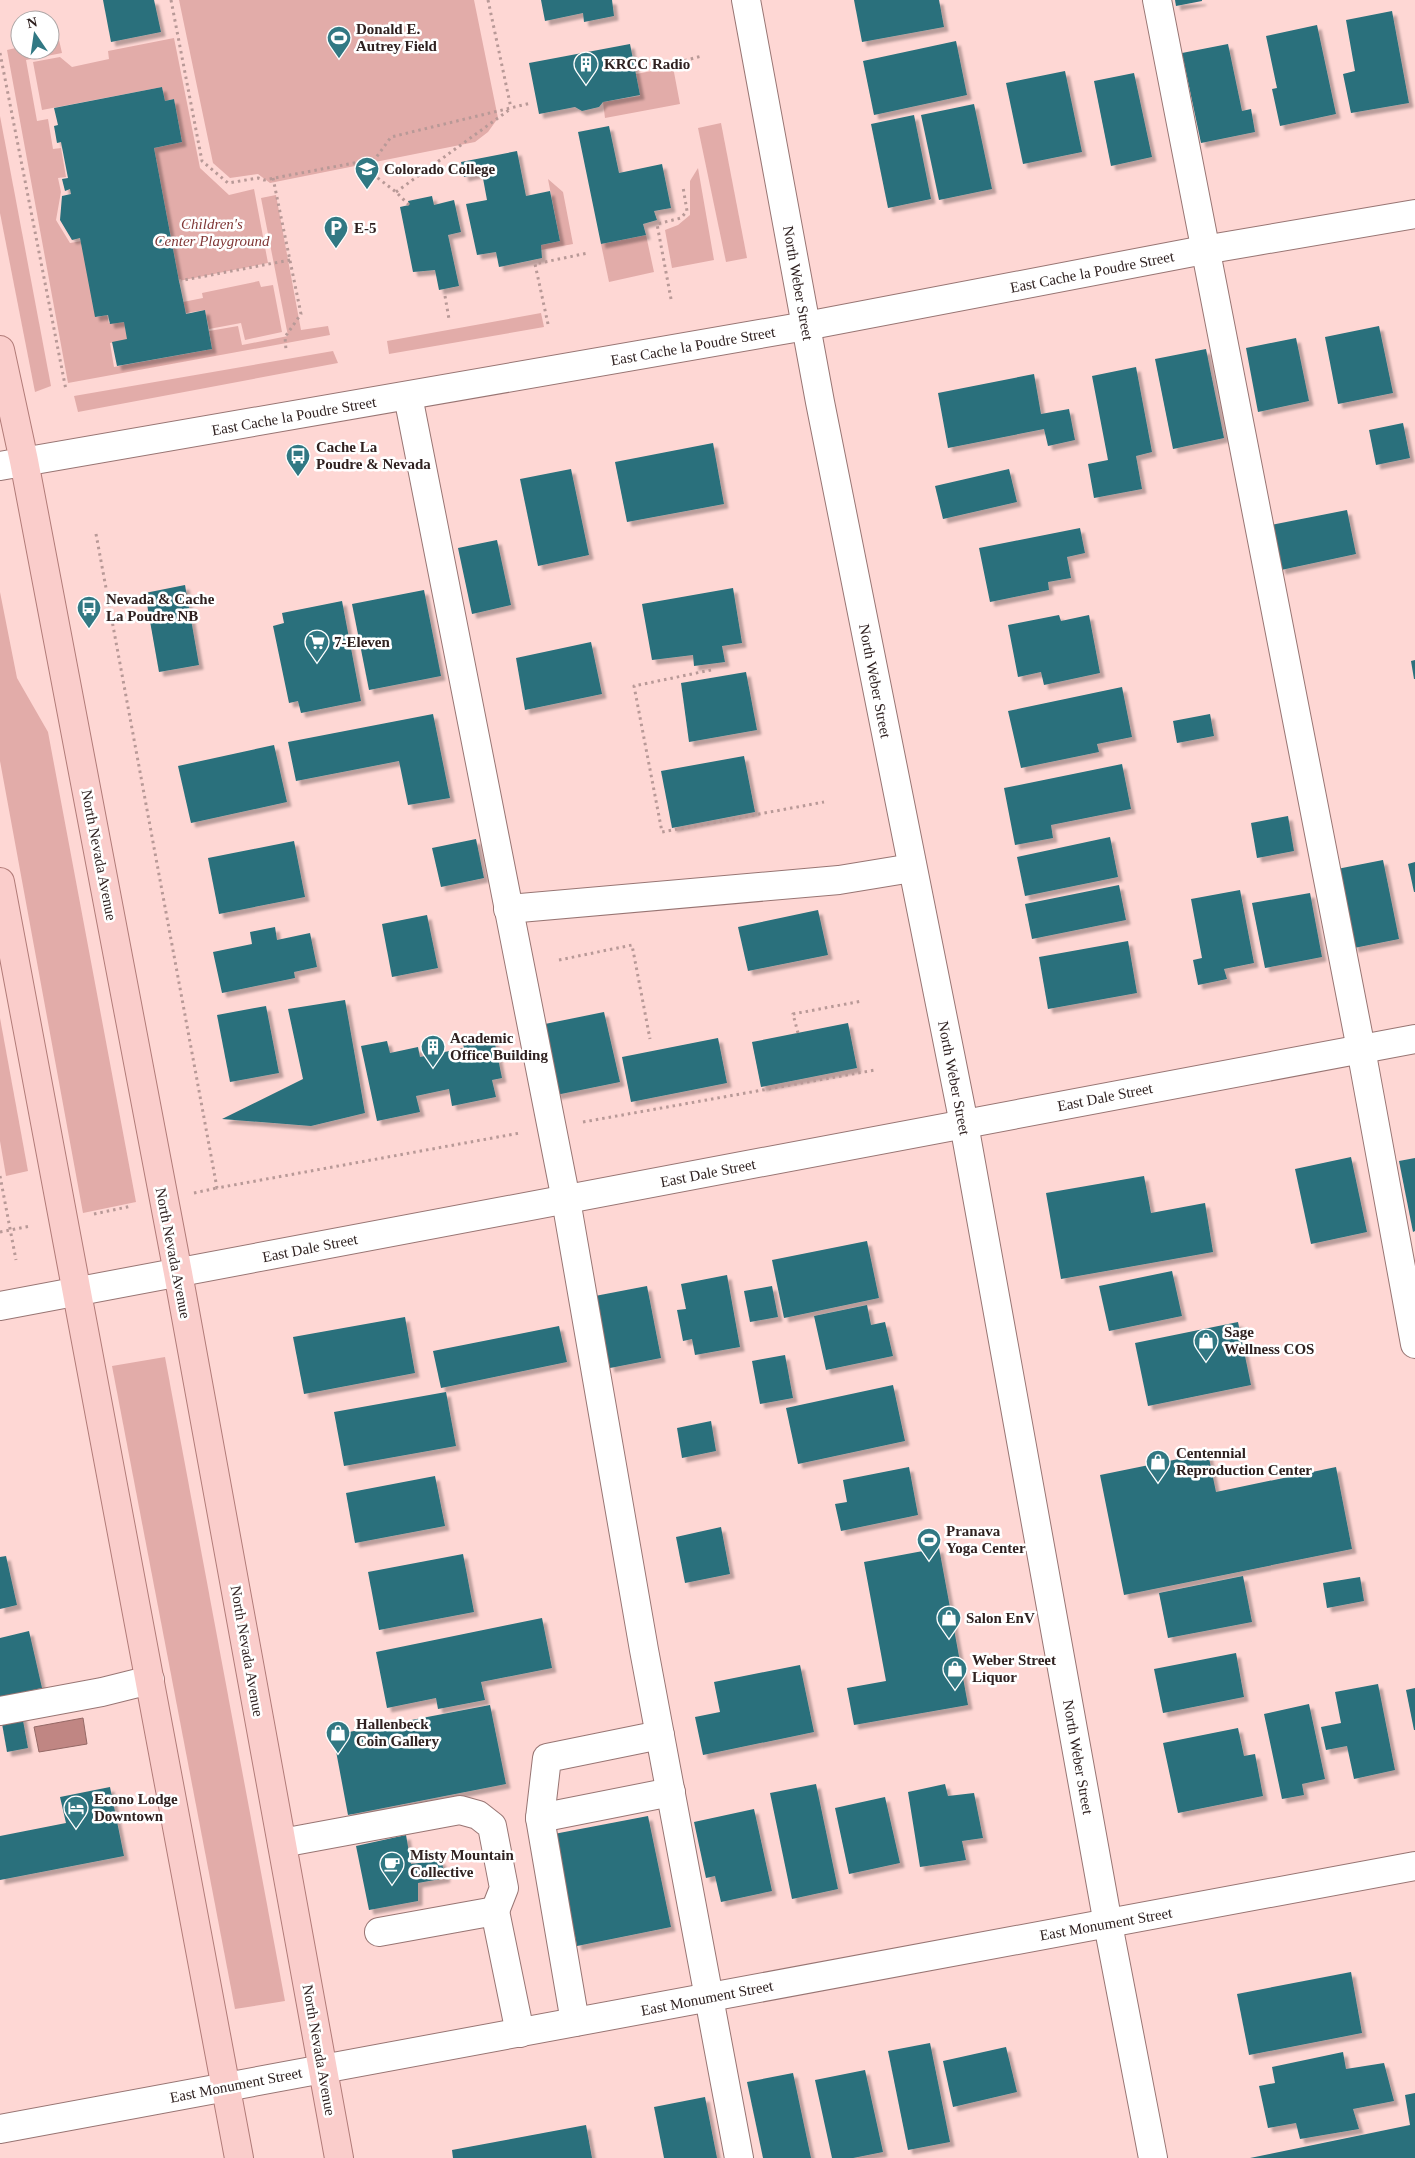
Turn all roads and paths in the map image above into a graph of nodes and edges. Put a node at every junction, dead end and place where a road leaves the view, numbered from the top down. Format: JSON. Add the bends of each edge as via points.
{"nodes":[{"id":1,"x":171,"y":0,"type":"edge"},
{"id":2,"x":488,"y":0,"type":"edge"},
{"id":3,"x":746,"y":0,"type":"edge"},
{"id":4,"x":1157,"y":0,"type":"edge"},
{"id":5,"x":0,"y":52,"type":"edge"},
{"id":6,"x":702,"y":56,"type":"dead end"},
{"id":7,"x":646,"y":67,"type":"dead end"},
{"id":8,"x":531,"y":103,"type":"dead end"},
{"id":9,"x":511,"y":108,"type":"junction"},
{"id":10,"x":357,"y":162,"type":"junction"},
{"id":11,"x":273,"y":178,"type":"junction"},
{"id":12,"x":683,"y":187,"type":"dead end"},
{"id":13,"x":396,"y":192,"type":"junction"},
{"id":14,"x":409,"y":205,"type":"dead end"},
{"id":15,"x":1415,"y":214,"type":"edge"},
{"id":16,"x":1204,"y":250,"type":"junction"},
{"id":17,"x":588,"y":253,"type":"dead end"},
{"id":18,"x":290,"y":260,"type":"junction"},
{"id":19,"x":179,"y":282,"type":"dead end"},
{"id":20,"x":445,"y":296,"type":"dead end"},
{"id":21,"x":671,"y":298,"type":"dead end"},
{"id":22,"x":449,"y":319,"type":"dead end"},
{"id":23,"x":548,"y":324,"type":"dead end"},
{"id":24,"x":806,"y":326,"type":"junction"},
{"id":25,"x":0,"y":350,"type":"edge"},
{"id":26,"x":286,"y":350,"type":"dead end"},
{"id":27,"x":66,"y":390,"type":"dead end"},
{"id":28,"x":408,"y":396,"type":"junction"},
{"id":29,"x":12,"y":463,"type":"edge"},
{"id":30,"x":96,"y":534,"type":"dead end"},
{"id":31,"x":711,"y":670,"type":"dead end"},
{"id":32,"x":824,"y":802,"type":"dead end"},
{"id":33,"x":912,"y":868,"type":"junction"},
{"id":34,"x":0,"y":882,"type":"edge"},
{"id":35,"x":508,"y":909,"type":"junction"},
{"id":36,"x":559,"y":960,"type":"dead end"},
{"id":37,"x":862,"y":1001,"type":"dead end"},
{"id":38,"x":798,"y":1033,"type":"dead end"},
{"id":39,"x":650,"y":1039,"type":"dead end"},
{"id":40,"x":1415,"y":1039,"type":"edge"},
{"id":41,"x":1360,"y":1049,"type":"junction"},
{"id":42,"x":875,"y":1070,"type":"dead end"},
{"id":43,"x":964,"y":1124,"type":"junction"},
{"id":44,"x":551,"y":1128,"type":"junction"},
{"id":45,"x":0,"y":1176,"type":"edge"},
{"id":46,"x":218,"y":1188,"type":"junction"},
{"id":47,"x":163,"y":1200,"type":"junction"},
{"id":48,"x":566,"y":1200,"type":"junction"},
{"id":49,"x":63,"y":1220,"type":"junction"},
{"id":50,"x":10,"y":1230,"type":"junction"},
{"id":51,"x":0,"y":1232,"type":"edge"},
{"id":52,"x":16,"y":1260,"type":"dead end"},
{"id":53,"x":178,"y":1273,"type":"junction"},
{"id":54,"x":77,"y":1291,"type":"junction"},
{"id":55,"x":0,"y":1306,"type":"edge"},
{"id":56,"x":1415,"y":1344,"type":"edge"},
{"id":57,"x":150,"y":1680,"type":"junction"},
{"id":58,"x":0,"y":1711,"type":"edge"},
{"id":59,"x":660,"y":1735,"type":"junction"},
{"id":60,"x":670,"y":1792,"type":"junction"},
{"id":61,"x":540,"y":1818,"type":"junction"},
{"id":62,"x":282,"y":1843,"type":"junction"},
{"id":63,"x":1415,"y":1866,"type":"edge"},
{"id":64,"x":495,"y":1911,"type":"junction"},
{"id":65,"x":1108,"y":1924,"type":"junction"},
{"id":66,"x":379,"y":1932,"type":"dead end"},
{"id":67,"x":709,"y":1998,"type":"junction"},
{"id":68,"x":575,"y":2022,"type":"junction"},
{"id":69,"x":520,"y":2032,"type":"junction"},
{"id":70,"x":323,"y":2069,"type":"junction"},
{"id":71,"x":226,"y":2087,"type":"junction"},
{"id":72,"x":0,"y":2129,"type":"edge"},
{"id":73,"x":239,"y":2158,"type":"edge"},
{"id":74,"x":339,"y":2158,"type":"edge"},
{"id":75,"x":739,"y":2158,"type":"edge"},
{"id":76,"x":1153,"y":2158,"type":"edge"}],
"edges":[{"from":1,"to":11,"type":"path","via":[[202,161],[228,183]]},
{"from":2,"to":9,"type":"path"},
{"from":3,"to":24,"type":"street","name":"North Weber Street"},
{"from":4,"to":16,"type":"street"},
{"from":5,"to":27,"type":"path"},
{"from":6,"to":7,"type":"path"},
{"from":8,"to":9,"type":"path"},
{"from":9,"to":10,"type":"path","via":[[391,137],[375,159]]},
{"from":9,"to":13,"type":"path"},
{"from":10,"to":11,"type":"path"},
{"from":10,"to":13,"type":"path"},
{"from":11,"to":18,"type":"path"},
{"from":12,"to":21,"type":"path","via":[[687,211],[681,218],[657,224]]},
{"from":13,"to":14,"type":"path"},
{"from":15,"to":16,"type":"street","name":"East Cache la Poudre Street"},
{"from":16,"to":24,"type":"street","name":"East Cache la Poudre Street"},
{"from":16,"to":41,"type":"street"},
{"from":17,"to":23,"type":"path","via":[[535,264]]},
{"from":18,"to":19,"type":"path"},
{"from":18,"to":26,"type":"path","via":[[301,314],[285,337]]},
{"from":20,"to":22,"type":"path"},
{"from":24,"to":28,"type":"street","name":"East Cache la Poudre Street"},
{"from":24,"to":33,"type":"street","name":"North Weber Street"},
{"from":25,"to":29,"type":"main road","name":"North Nevada Avenue"},
{"from":28,"to":29,"type":"street","name":"East Cache la Poudre Street"},
{"from":28,"to":35,"type":"street"},
{"from":29,"to":47,"type":"main road","name":"North Nevada Avenue"},
{"from":30,"to":46,"type":"path"},
{"from":31,"to":32,"type":"path","via":[[634,686],[662,832]]},
{"from":33,"to":35,"type":"street","via":[[839,880]]},
{"from":33,"to":43,"type":"street","name":"North Weber Street"},
{"from":34,"to":49,"type":"main road"},
{"from":35,"to":44,"type":"street"},
{"from":36,"to":39,"type":"path","via":[[632,944]]},
{"from":37,"to":38,"type":"path","via":[[792,1014]]},
{"from":40,"to":41,"type":"street","name":"East Dale Street"},
{"from":41,"to":43,"type":"street","name":"East Dale Street"},
{"from":41,"to":56,"type":"street"},
{"from":42,"to":44,"type":"path"},
{"from":43,"to":48,"type":"street","name":"East Dale Street"},
{"from":43,"to":65,"type":"street","name":"North Weber Street"},
{"from":44,"to":46,"type":"path"},
{"from":44,"to":48,"type":"street"},
{"from":45,"to":50,"type":"path"},
{"from":46,"to":47,"type":"path"},
{"from":47,"to":49,"type":"path"},
{"from":47,"to":53,"type":"main road","name":"North Nevada Avenue"},
{"from":48,"to":53,"type":"street","name":"East Dale Street"},
{"from":48,"to":59,"type":"street"},
{"from":49,"to":50,"type":"path"},
{"from":49,"to":54,"type":"main road"},
{"from":50,"to":51,"type":"path"},
{"from":50,"to":52,"type":"path"},
{"from":53,"to":54,"type":"street","name":"East Dale Street"},
{"from":53,"to":62,"type":"main road","name":"North Nevada Avenue"},
{"from":54,"to":55,"type":"street","name":"East Dale Street"},
{"from":54,"to":57,"type":"main road"},
{"from":57,"to":58,"type":"street"},
{"from":57,"to":71,"type":"main road"},
{"from":59,"to":60,"type":"street"},
{"from":59,"to":61,"type":"street","via":[[547,1758]]},
{"from":60,"to":61,"type":"street"},
{"from":60,"to":67,"type":"street"},
{"from":61,"to":68,"type":"street"},
{"from":62,"to":64,"type":"street","via":[[460,1810],[478,1815],[492,1826],[504,1888]]},
{"from":62,"to":70,"type":"main road","name":"North Nevada Avenue"},
{"from":63,"to":65,"type":"street","name":"East Monument Street"},
{"from":64,"to":66,"type":"street"},
{"from":64,"to":69,"type":"street"},
{"from":65,"to":67,"type":"street","name":"East Monument Street"},
{"from":65,"to":76,"type":"street","name":"North Weber Street"},
{"from":67,"to":68,"type":"street","name":"East Monument Street"},
{"from":67,"to":75,"type":"street"},
{"from":68,"to":69,"type":"street","name":"East Monument Street"},
{"from":69,"to":70,"type":"street","name":"East Monument Street"},
{"from":70,"to":71,"type":"street","name":"East Monument Street"},
{"from":70,"to":74,"type":"main road","name":"North Nevada Avenue"},
{"from":71,"to":72,"type":"street","name":"East Monument Street"},
{"from":71,"to":73,"type":"main road"}]}
